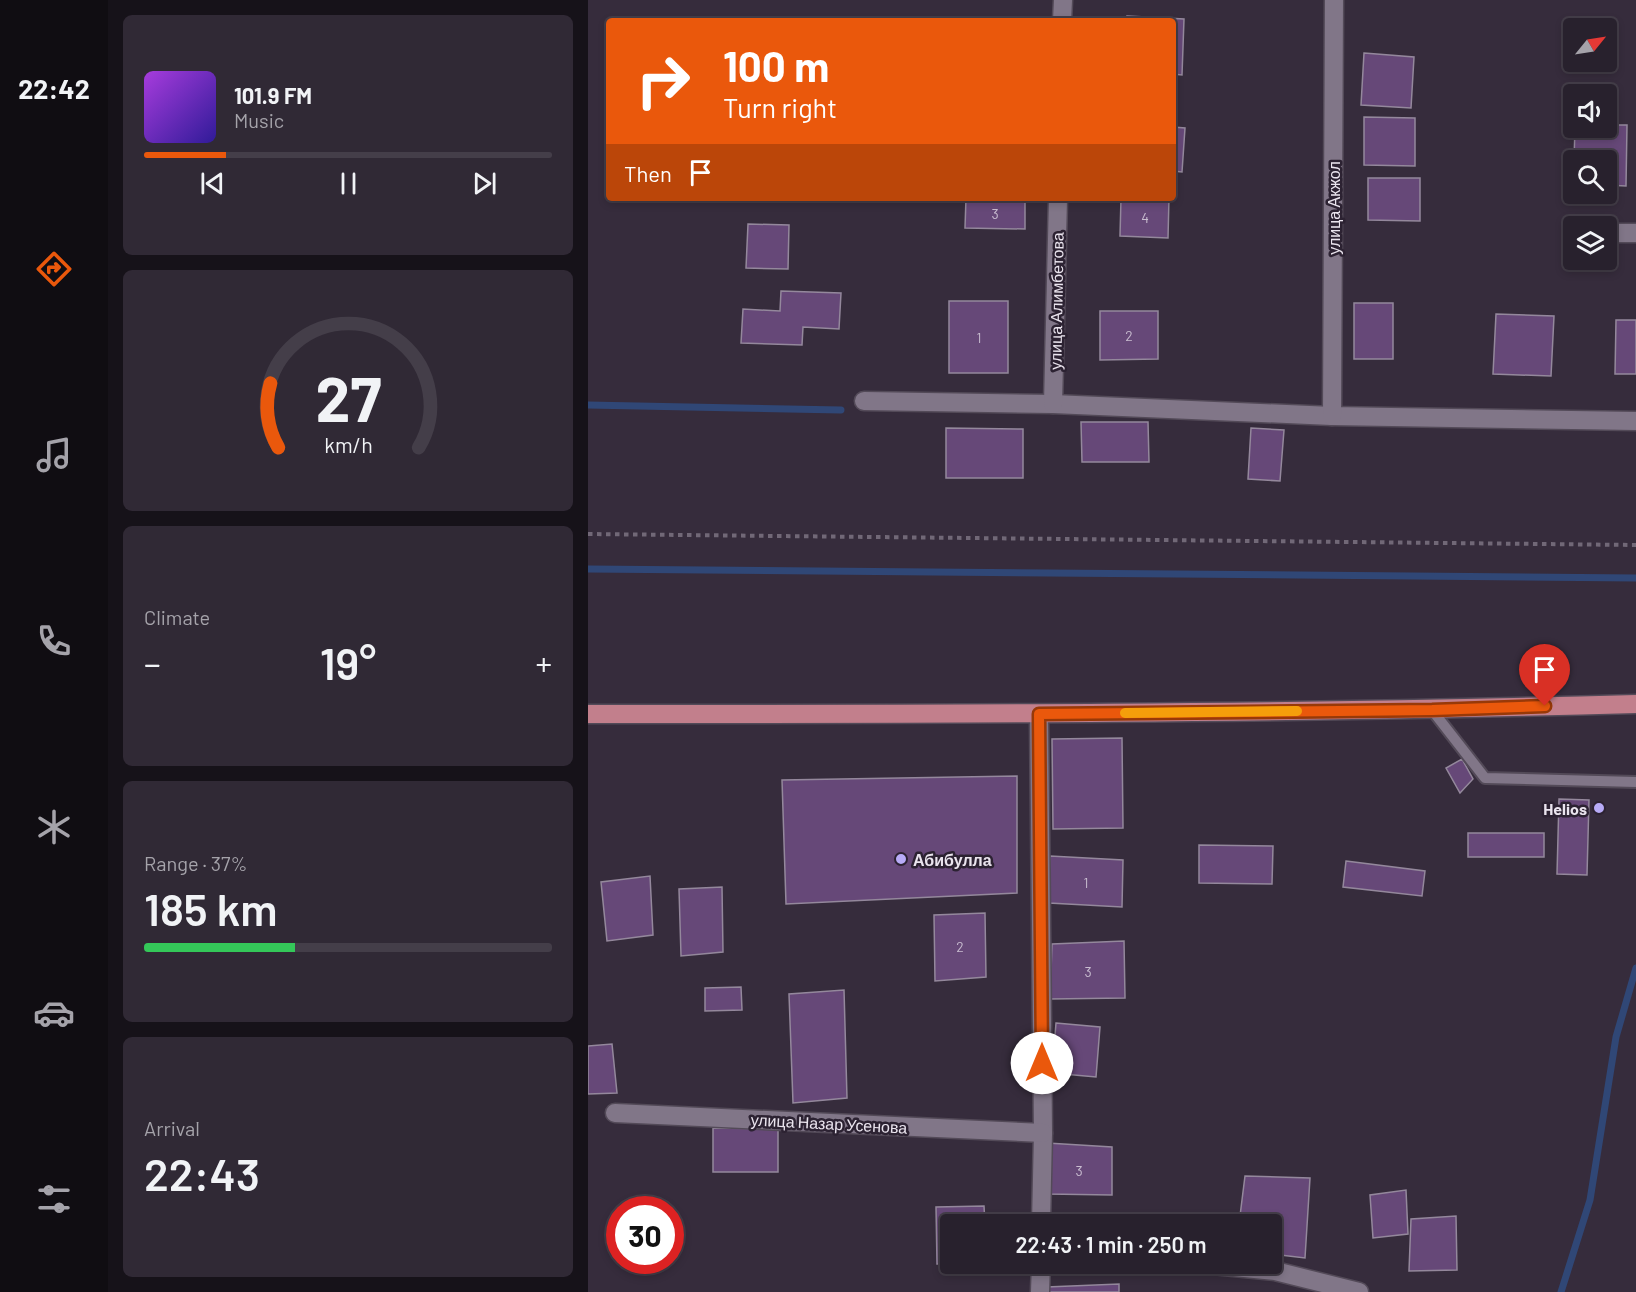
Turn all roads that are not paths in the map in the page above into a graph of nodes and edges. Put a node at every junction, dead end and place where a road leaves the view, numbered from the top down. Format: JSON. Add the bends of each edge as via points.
{"nodes":[{"id":1,"x":1063,"y":0,"type":"edge"},
{"id":2,"x":1334,"y":0,"type":"edge"},
{"id":3,"x":1062,"y":18,"type":"edge"},
{"id":4,"x":1058,"y":201,"type":"edge"},
{"id":5,"x":1617,"y":233,"type":"edge"},
{"id":6,"x":1636,"y":233,"type":"edge"},
{"id":7,"x":864,"y":401,"type":"dead end"},
{"id":8,"x":1053,"y":404,"type":"junction"},
{"id":9,"x":1332,"y":416,"type":"junction"},
{"id":10,"x":1636,"y":421,"type":"edge"},
{"id":11,"x":1636,"y":704,"type":"edge"},
{"id":12,"x":1432,"y":710,"type":"junction"},
{"id":13,"x":588,"y":714,"type":"edge"},
{"id":14,"x":1039,"y":714,"type":"junction"},
{"id":15,"x":1636,"y":782,"type":"edge"},
{"id":16,"x":615,"y":1113,"type":"dead end"},
{"id":17,"x":1042,"y":1132,"type":"junction"},
{"id":18,"x":1041,"y":1214,"type":"edge"},
{"id":19,"x":1282,"y":1273,"type":"edge"},
{"id":20,"x":1041,"y":1274,"type":"edge"},
{"id":21,"x":1040,"y":1292,"type":"edge"},
{"id":22,"x":1359,"y":1292,"type":"edge"}],
"edges":[{"from":1,"to":3,"type":"street"},
{"from":2,"to":9,"type":"street","name":"улица Акжол"},
{"from":4,"to":8,"type":"street","name":"улица Алимбетова"},
{"from":5,"to":6,"type":"street"},
{"from":7,"to":8,"type":"street"},
{"from":8,"to":9,"type":"street"},
{"from":9,"to":10,"type":"street"},
{"from":11,"to":12,"type":"main road"},
{"from":12,"to":14,"type":"main road"},
{"from":12,"to":15,"type":"lane","via":[[1485,778]]},
{"from":13,"to":14,"type":"main road"},
{"from":14,"to":17,"type":"street"},
{"from":16,"to":17,"type":"street","name":"улица Назар Усенова"},
{"from":17,"to":18,"type":"street"},
{"from":19,"to":22,"type":"street"},
{"from":20,"to":21,"type":"street"}]}
